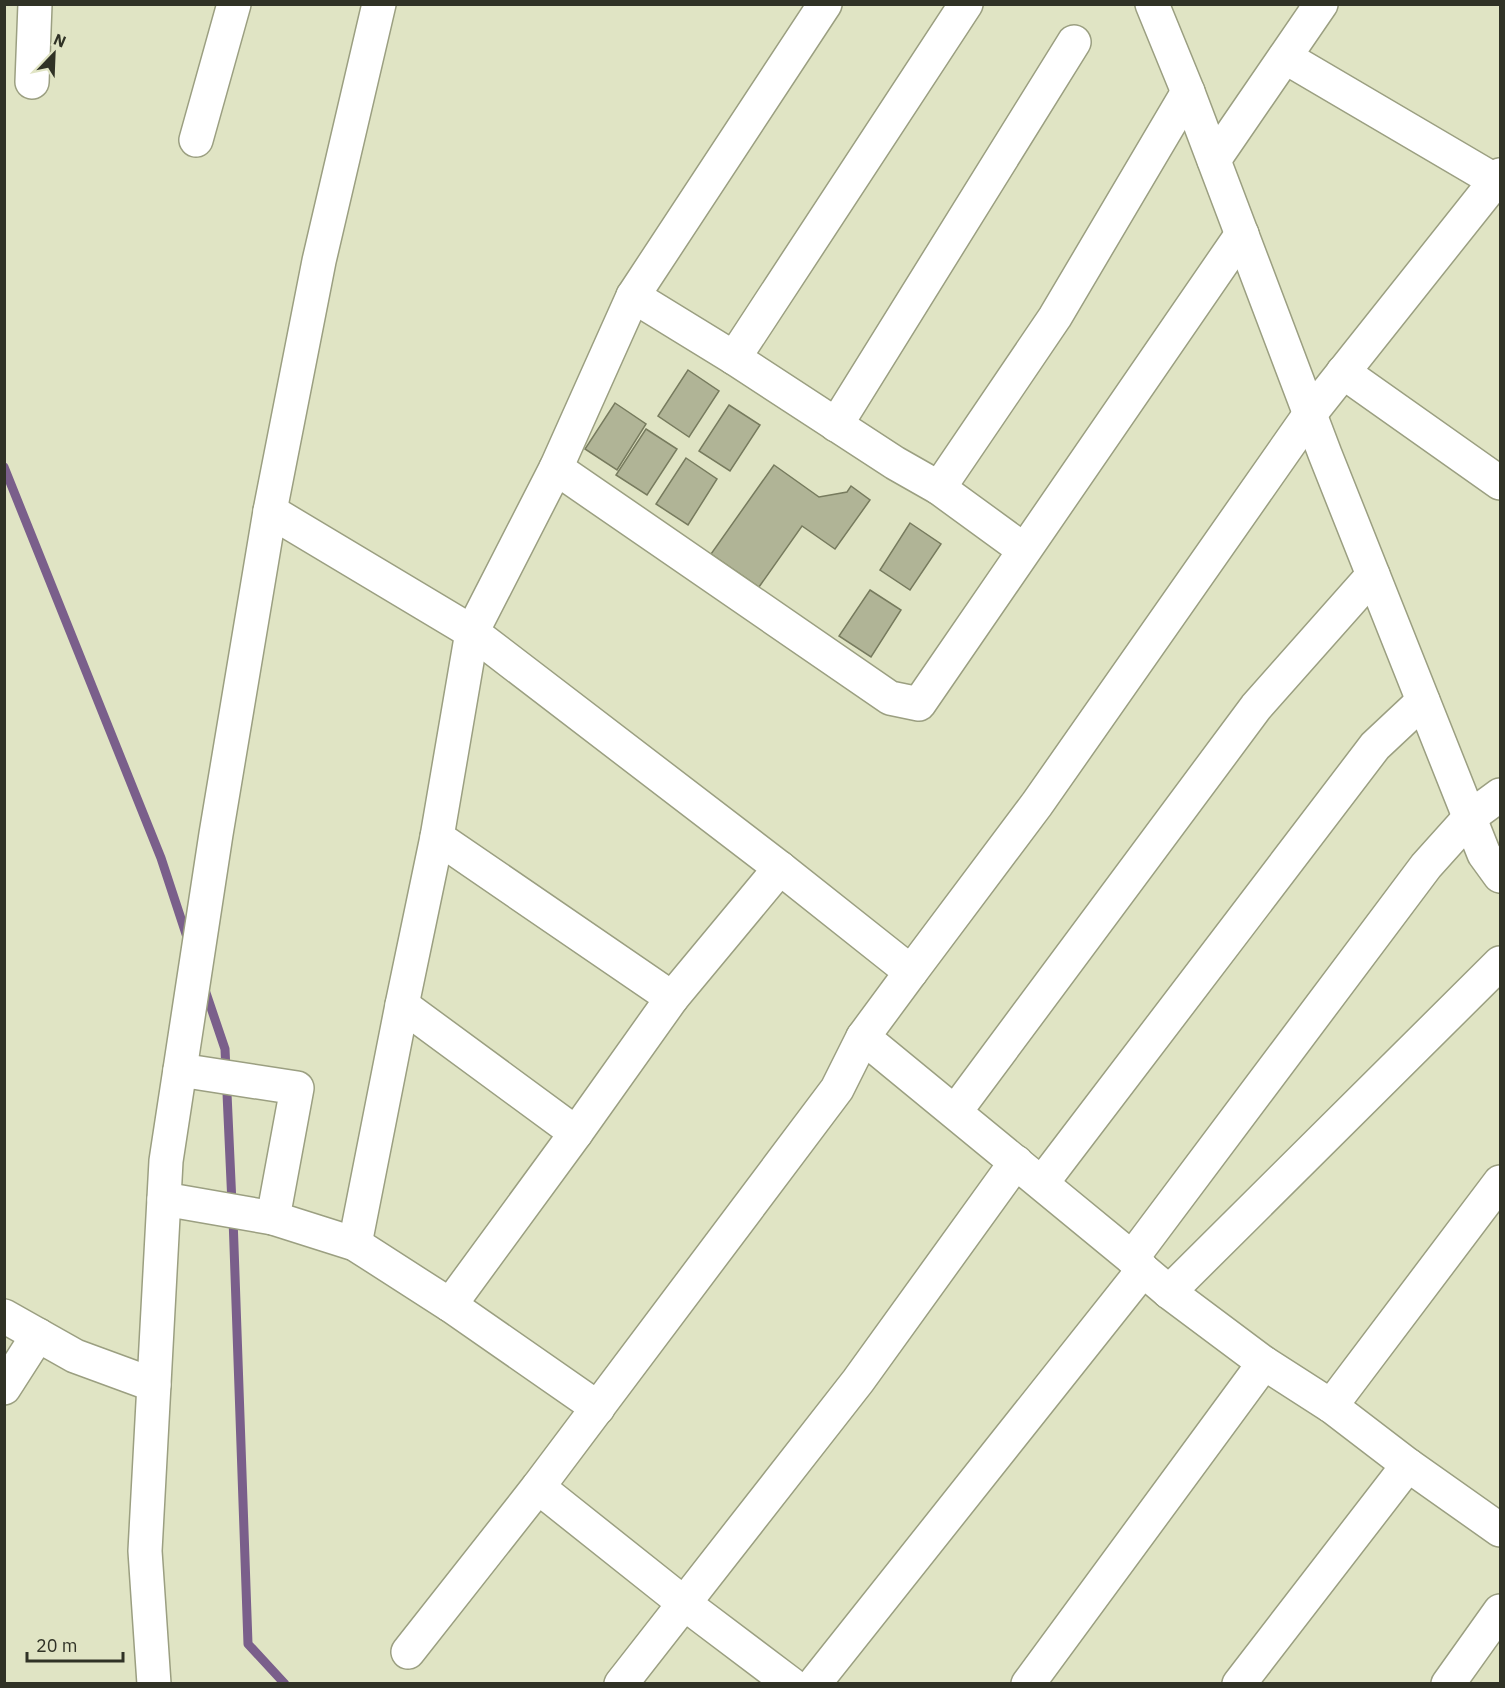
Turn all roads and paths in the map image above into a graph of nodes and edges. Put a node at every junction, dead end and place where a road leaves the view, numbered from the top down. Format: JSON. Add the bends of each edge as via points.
{"nodes":[{"id":1,"x":35,"y":4,"type":"edge"},
{"id":2,"x":234,"y":4,"type":"edge"},
{"id":3,"x":379,"y":4,"type":"edge"},
{"id":4,"x":825,"y":4,"type":"edge"},
{"id":5,"x":966,"y":4,"type":"edge"},
{"id":6,"x":1321,"y":4,"type":"edge"},
{"id":7,"x":1153,"y":5,"type":"edge"},
{"id":8,"x":1074,"y":42,"type":"dead end"},
{"id":9,"x":1285,"y":57,"type":"junction"},
{"id":10,"x":32,"y":82,"type":"dead end"},
{"id":11,"x":1188,"y":92,"type":"junction"},
{"id":12,"x":196,"y":140,"type":"dead end"},
{"id":13,"x":1214,"y":160,"type":"junction"},
{"id":14,"x":1498,"y":178,"type":"edge"},
{"id":15,"x":1242,"y":234,"type":"junction"},
{"id":16,"x":633,"y":296,"type":"junction"},
{"id":17,"x":734,"y":358,"type":"junction"},
{"id":18,"x":1343,"y":372,"type":"junction"},
{"id":19,"x":1310,"y":414,"type":"junction"},
{"id":20,"x":836,"y":425,"type":"junction"},
{"id":21,"x":556,"y":468,"type":"junction"},
{"id":22,"x":1498,"y":476,"type":"edge"},
{"id":23,"x":939,"y":488,"type":"junction"},
{"id":24,"x":270,"y":511,"type":"junction"},
{"id":25,"x":1024,"y":550,"type":"junction"},
{"id":26,"x":1373,"y":575,"type":"junction"},
{"id":27,"x":472,"y":632,"type":"junction"},
{"id":28,"x":1423,"y":701,"type":"junction"},
{"id":29,"x":1500,"y":795,"type":"edge"},
{"id":30,"x":1470,"y":817,"type":"junction"},
{"id":31,"x":437,"y":837,"type":"junction"},
{"id":32,"x":780,"y":868,"type":"junction"},
{"id":33,"x":1500,"y":876,"type":"edge"},
{"id":34,"x":1500,"y":963,"type":"edge"},
{"id":35,"x":912,"y":972,"type":"junction"},
{"id":36,"x":672,"y":998,"type":"junction"},
{"id":37,"x":402,"y":1005,"type":"junction"},
{"id":38,"x":863,"y":1037,"type":"junction"},
{"id":39,"x":192,"y":1072,"type":"junction"},
{"id":40,"x":956,"y":1112,"type":"junction"},
{"id":41,"x":576,"y":1133,"type":"junction"},
{"id":42,"x":1016,"y":1162,"type":"junction"},
{"id":43,"x":1500,"y":1182,"type":"edge"},
{"id":44,"x":1042,"y":1183,"type":"junction"},
{"id":45,"x":164,"y":1198,"type":"junction"},
{"id":46,"x":264,"y":1216,"type":"junction"},
{"id":47,"x":355,"y":1244,"type":"junction"},
{"id":48,"x":1137,"y":1264,"type":"junction"},
{"id":49,"x":1169,"y":1292,"type":"junction"},
{"id":50,"x":450,"y":1305,"type":"junction"},
{"id":51,"x":4,"y":1316,"type":"edge"},
{"id":52,"x":38,"y":1335,"type":"junction"},
{"id":53,"x":1264,"y":1363,"type":"junction"},
{"id":54,"x":154,"y":1385,"type":"junction"},
{"id":55,"x":4,"y":1388,"type":"edge"},
{"id":56,"x":1331,"y":1406,"type":"junction"},
{"id":57,"x":598,"y":1408,"type":"junction"},
{"id":58,"x":1408,"y":1465,"type":"junction"},
{"id":59,"x":538,"y":1486,"type":"junction"},
{"id":60,"x":1500,"y":1530,"type":"edge"},
{"id":61,"x":685,"y":1604,"type":"junction"},
{"id":62,"x":1500,"y":1611,"type":"edge"},
{"id":63,"x":408,"y":1652,"type":"dead end"},
{"id":64,"x":154,"y":1683,"type":"edge"},
{"id":65,"x":621,"y":1683,"type":"edge"},
{"id":66,"x":791,"y":1683,"type":"edge"},
{"id":67,"x":814,"y":1683,"type":"edge"},
{"id":68,"x":1028,"y":1683,"type":"edge"},
{"id":69,"x":1239,"y":1683,"type":"edge"},
{"id":70,"x":1448,"y":1683,"type":"edge"}],
"edges":[{"from":1,"to":10,"type":"street"},
{"from":2,"to":12,"type":"street"},
{"from":3,"to":24,"type":"street","via":[[319,261]]},
{"from":4,"to":16,"type":"street"},
{"from":5,"to":17,"type":"street"},
{"from":6,"to":9,"type":"street"},
{"from":7,"to":11,"type":"street"},
{"from":8,"to":20,"type":"street"},
{"from":9,"to":13,"type":"street"},
{"from":9,"to":14,"type":"street"},
{"from":11,"to":13,"type":"street"},
{"from":11,"to":23,"type":"street","via":[[1054,317]]},
{"from":13,"to":15,"type":"street"},
{"from":14,"to":18,"type":"street"},
{"from":15,"to":19,"type":"street"},
{"from":15,"to":25,"type":"street"},
{"from":16,"to":17,"type":"street"},
{"from":16,"to":21,"type":"street"},
{"from":17,"to":20,"type":"street"},
{"from":18,"to":19,"type":"street"},
{"from":18,"to":22,"type":"street"},
{"from":19,"to":26,"type":"street"},
{"from":19,"to":35,"type":"street","via":[[1037,804]]},
{"from":20,"to":23,"type":"street"},
{"from":21,"to":25,"type":"street","via":[[890,698],[919,704]]},
{"from":21,"to":27,"type":"street"},
{"from":23,"to":25,"type":"street"},
{"from":24,"to":27,"type":"street"},
{"from":24,"to":39,"type":"street","via":[[191,998]]},
{"from":26,"to":28,"type":"street"},
{"from":26,"to":40,"type":"street","via":[[1256,707]]},
{"from":27,"to":31,"type":"street"},
{"from":27,"to":32,"type":"street"},
{"from":28,"to":30,"type":"street"},
{"from":28,"to":44,"type":"street","via":[[1375,746]]},
{"from":29,"to":30,"type":"street"},
{"from":30,"to":33,"type":"street","via":[[1484,854]]},
{"from":30,"to":48,"type":"street","via":[[1426,866]]},
{"from":31,"to":36,"type":"street"},
{"from":31,"to":37,"type":"street"},
{"from":32,"to":35,"type":"street"},
{"from":32,"to":36,"type":"street"},
{"from":34,"to":49,"type":"street"},
{"from":35,"to":38,"type":"street"},
{"from":36,"to":41,"type":"street"},
{"from":37,"to":41,"type":"street"},
{"from":37,"to":47,"type":"street"},
{"from":38,"to":40,"type":"street"},
{"from":38,"to":57,"type":"street","via":[[837,1089]]},
{"from":39,"to":45,"type":"street","via":[[166,1161]]},
{"from":39,"to":46,"type":"street","via":[[297,1088]]},
{"from":40,"to":42,"type":"street"},
{"from":41,"to":50,"type":"street"},
{"from":42,"to":44,"type":"street"},
{"from":42,"to":61,"type":"street","via":[[858,1381]]},
{"from":43,"to":56,"type":"street"},
{"from":44,"to":48,"type":"street"},
{"from":45,"to":46,"type":"street"},
{"from":45,"to":54,"type":"street"},
{"from":46,"to":47,"type":"street"},
{"from":47,"to":50,"type":"street"},
{"from":48,"to":49,"type":"street"},
{"from":48,"to":67,"type":"street"},
{"from":49,"to":53,"type":"street"},
{"from":50,"to":57,"type":"street"},
{"from":51,"to":52,"type":"street"},
{"from":52,"to":54,"type":"street","via":[[75,1356]]},
{"from":52,"to":55,"type":"street"},
{"from":53,"to":56,"type":"street"},
{"from":53,"to":68,"type":"street"},
{"from":54,"to":64,"type":"street","via":[[145,1551]]},
{"from":56,"to":58,"type":"street"},
{"from":57,"to":59,"type":"street"},
{"from":58,"to":60,"type":"street"},
{"from":58,"to":69,"type":"street"},
{"from":59,"to":61,"type":"street"},
{"from":59,"to":63,"type":"street"},
{"from":61,"to":65,"type":"street"},
{"from":61,"to":66,"type":"street"},
{"from":62,"to":70,"type":"street"}]}
